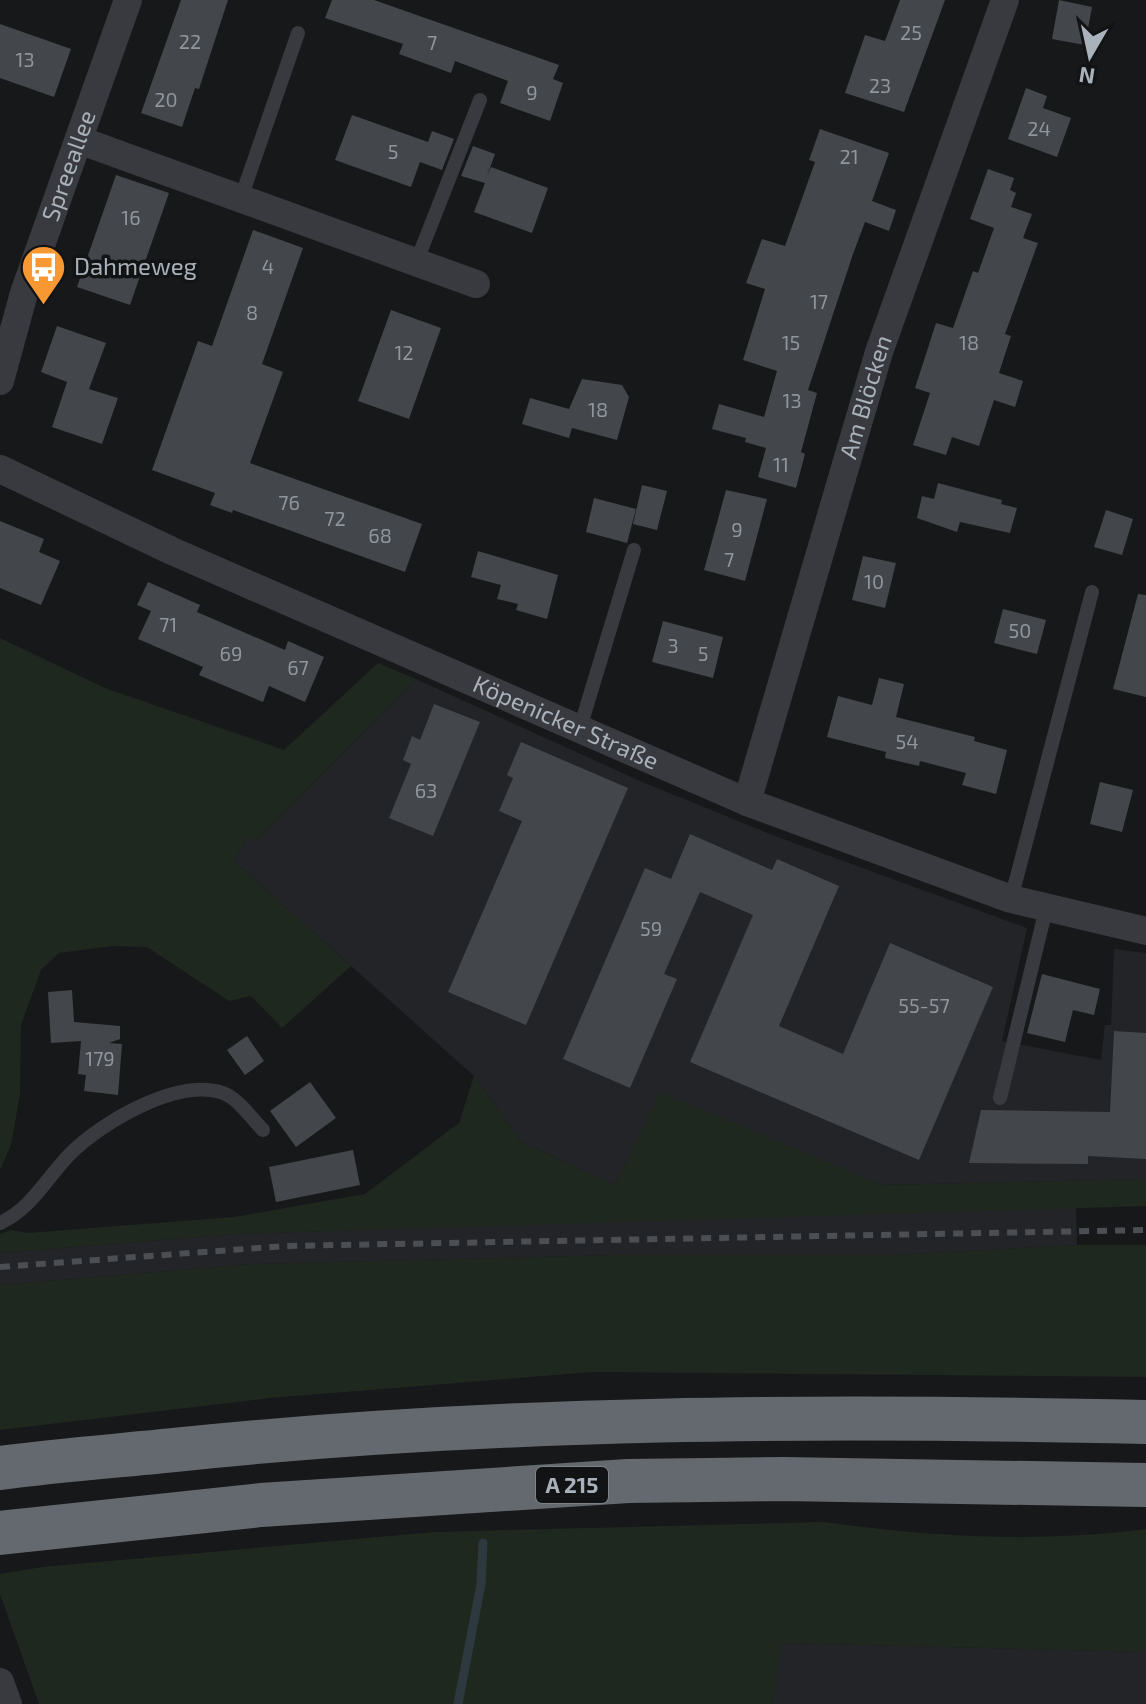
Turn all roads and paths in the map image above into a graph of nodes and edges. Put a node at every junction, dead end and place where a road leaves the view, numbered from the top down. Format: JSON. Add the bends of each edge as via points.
{"nodes":[{"id":1,"x":128,"y":0,"type":"edge"},
{"id":2,"x":1005,"y":0,"type":"edge"},
{"id":3,"x":298,"y":33,"type":"dead end"},
{"id":4,"x":480,"y":100,"type":"dead end"},
{"id":5,"x":79,"y":140,"type":"junction"},
{"id":6,"x":241,"y":198,"type":"junction"},
{"id":7,"x":416,"y":263,"type":"junction"},
{"id":8,"x":476,"y":284,"type":"dead end"},
{"id":9,"x":0,"y":381,"type":"edge"},
{"id":10,"x":0,"y":469,"type":"edge"},
{"id":11,"x":634,"y":550,"type":"dead end"},
{"id":12,"x":1092,"y":592,"type":"dead end"},
{"id":13,"x":580,"y":728,"type":"junction"},
{"id":14,"x":747,"y":802,"type":"junction"},
{"id":15,"x":1011,"y":899,"type":"junction"},
{"id":16,"x":1046,"y":909,"type":"junction"},
{"id":17,"x":1146,"y":931,"type":"edge"},
{"id":18,"x":1000,"y":1098,"type":"dead end"},
{"id":19,"x":263,"y":1130,"type":"dead end"},
{"id":20,"x":0,"y":1223,"type":"edge"},
{"id":21,"x":1146,"y":1422,"type":"edge"},
{"id":22,"x":0,"y":1468,"type":"edge"},
{"id":23,"x":1146,"y":1485,"type":"edge"},
{"id":24,"x":0,"y":1533,"type":"edge"},
{"id":25,"x":0,"y":1682,"type":"edge"},
{"id":26,"x":8,"y":1704,"type":"edge"}],
"edges":[{"from":1,"to":5,"type":"street","name":"Spreeallee"},
{"from":2,"to":14,"type":"street","name":"Am Blöcken","via":[[879,352]]},
{"from":3,"to":6,"type":"lane"},
{"from":4,"to":7,"type":"lane"},
{"from":5,"to":6,"type":"street"},
{"from":5,"to":9,"type":"street","name":"Spreeallee","via":[[24,293]]},
{"from":6,"to":7,"type":"street"},
{"from":7,"to":8,"type":"street"},
{"from":10,"to":13,"type":"street","name":"Köpenicker Straße","via":[[146,540]]},
{"from":11,"to":13,"type":"lane"},
{"from":12,"to":15,"type":"lane"},
{"from":13,"to":14,"type":"street","name":"Köpenicker Straße"},
{"from":14,"to":15,"type":"street","name":"Köpenicker Straße"},
{"from":15,"to":16,"type":"street","name":"Köpenicker Straße"},
{"from":16,"to":17,"type":"street","name":"Köpenicker Straße"},
{"from":16,"to":18,"type":"lane"},
{"from":19,"to":20,"type":"lane","via":[[224,1093],[192,1092],[154,1101],[103,1126],[28,1205]]},
{"from":21,"to":22,"type":"highway","via":[[920,1417],[594,1420],[299,1437]]},
{"from":23,"to":24,"type":"highway","number":"A 215","via":[[628,1481],[261,1505]]},
{"from":25,"to":26,"type":"street"}]}
